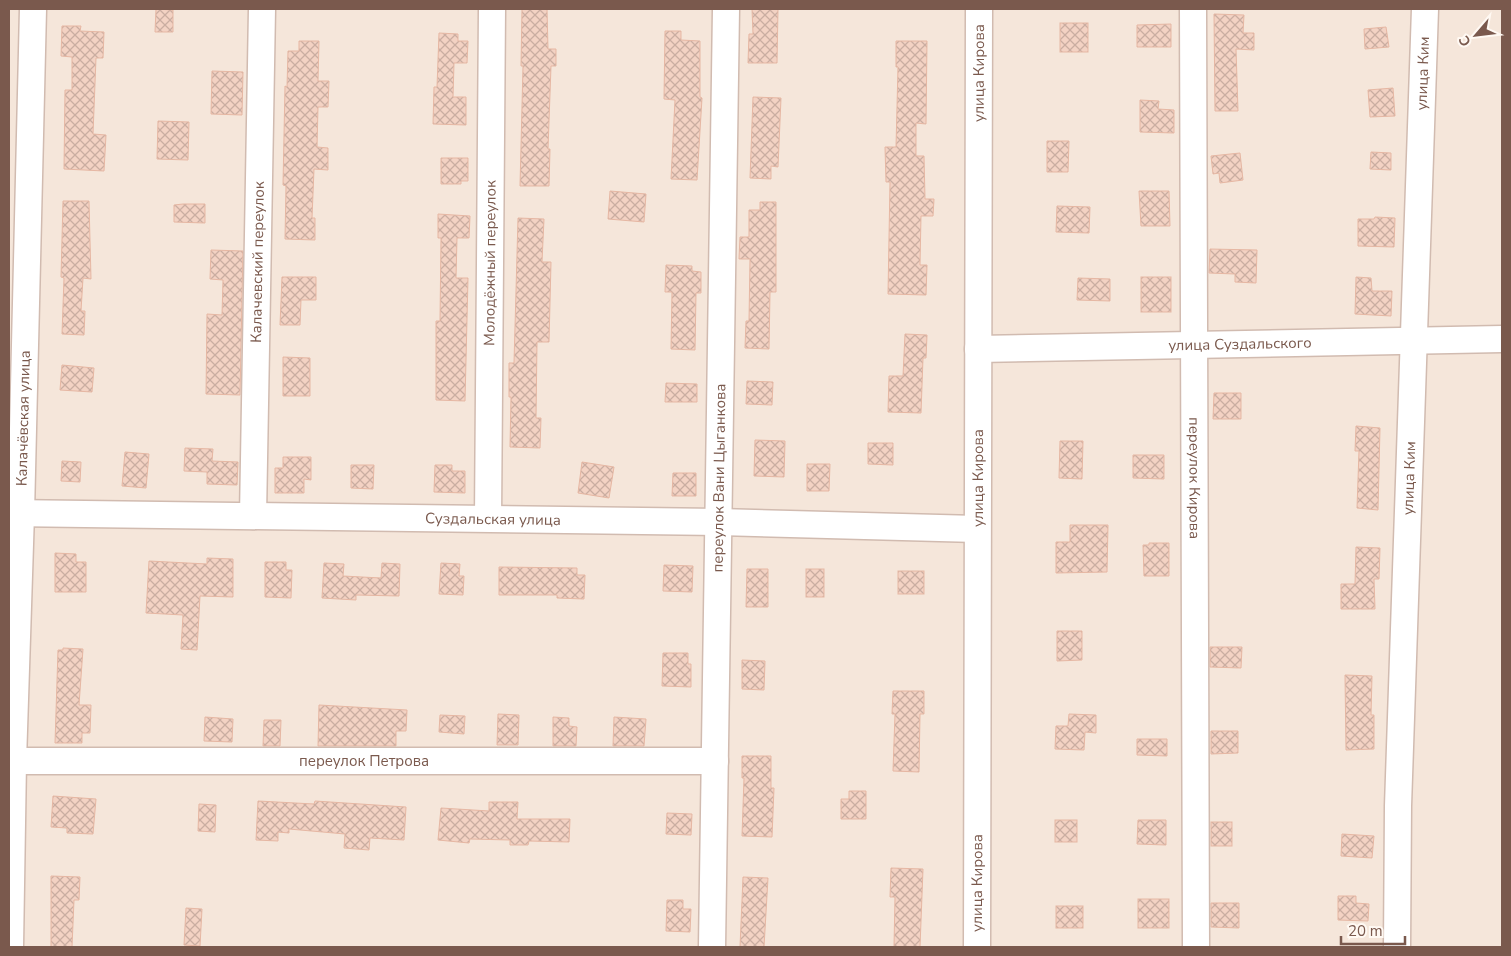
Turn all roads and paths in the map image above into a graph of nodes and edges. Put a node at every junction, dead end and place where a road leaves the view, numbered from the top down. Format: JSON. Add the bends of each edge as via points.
{"nodes":[{"id":1,"x":33,"y":9,"type":"edge"},
{"id":2,"x":262,"y":9,"type":"edge"},
{"id":3,"x":492,"y":9,"type":"edge"},
{"id":4,"x":726,"y":9,"type":"edge"},
{"id":5,"x":979,"y":9,"type":"edge"},
{"id":6,"x":1193,"y":9,"type":"edge"},
{"id":7,"x":1425,"y":9,"type":"edge"},
{"id":8,"x":1502,"y":340,"type":"edge"},
{"id":9,"x":1414,"y":341,"type":"junction"},
{"id":10,"x":1193,"y":345,"type":"junction"},
{"id":11,"x":978,"y":349,"type":"junction"},
{"id":12,"x":15,"y":512,"type":"edge"},
{"id":13,"x":253,"y":516,"type":"junction"},
{"id":14,"x":488,"y":518,"type":"junction"},
{"id":15,"x":719,"y":522,"type":"junction"},
{"id":16,"x":977,"y":530,"type":"junction"},
{"id":17,"x":13,"y":761,"type":"junction"},
{"id":18,"x":715,"y":761,"type":"junction"},
{"id":19,"x":10,"y":947,"type":"edge"},
{"id":20,"x":712,"y":947,"type":"edge"},
{"id":21,"x":977,"y":947,"type":"edge"},
{"id":22,"x":1196,"y":947,"type":"edge"},
{"id":23,"x":1397,"y":947,"type":"edge"}],
"edges":[{"from":1,"to":12,"type":"street","name":"Калачёвская улица"},
{"from":2,"to":13,"type":"street","name":"Калачевский переулок"},
{"from":3,"to":14,"type":"street","name":"Молодёжный переулок"},
{"from":4,"to":15,"type":"street","name":"переулок Вани Цыганкова"},
{"from":5,"to":11,"type":"street","name":"улица Кирова"},
{"from":6,"to":10,"type":"street","name":"переулок Кирова"},
{"from":7,"to":9,"type":"street","name":"улица Ким"},
{"from":8,"to":9,"type":"street","name":"улица Суздальского"},
{"from":9,"to":10,"type":"street","name":"улица Суздальского"},
{"from":9,"to":23,"type":"street","name":"улица Ким","via":[[1398,806]]},
{"from":10,"to":11,"type":"street","name":"улица Суздальского"},
{"from":10,"to":22,"type":"street","name":"переулок Кирова"},
{"from":11,"to":16,"type":"street","name":"улица Кирова"},
{"from":12,"to":13,"type":"street","name":"Суздальская улица"},
{"from":12,"to":17,"type":"street","name":"Калачёвская улица"},
{"from":13,"to":14,"type":"street","name":"Суздальская улица"},
{"from":14,"to":15,"type":"street","name":"Суздальская улица"},
{"from":15,"to":16,"type":"street","name":"Суздальская улица"},
{"from":15,"to":18,"type":"street","name":"переулок Вани Цыганкова"},
{"from":16,"to":21,"type":"street","name":"улица Кирова"},
{"from":17,"to":18,"type":"street","name":"переулок Петрова"},
{"from":17,"to":19,"type":"street","name":"Калачёвская улица"},
{"from":18,"to":20,"type":"street","name":"переулок Вани Цыганкова"}]}
